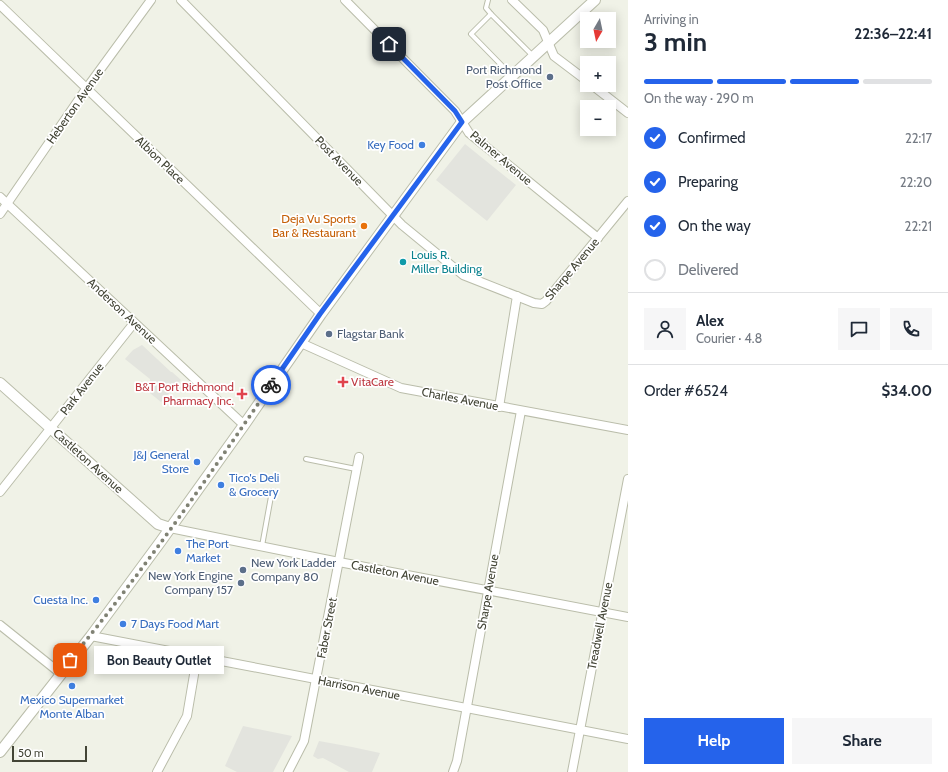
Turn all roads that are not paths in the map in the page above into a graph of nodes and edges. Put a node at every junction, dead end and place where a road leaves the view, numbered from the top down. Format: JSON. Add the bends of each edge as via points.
{"nodes":[{"id":1,"x":151,"y":0,"type":"edge"},
{"id":2,"x":181,"y":0,"type":"edge"},
{"id":3,"x":345,"y":0,"type":"edge"},
{"id":4,"x":488,"y":0,"type":"edge"},
{"id":5,"x":512,"y":0,"type":"edge"},
{"id":6,"x":596,"y":0,"type":"edge"},
{"id":7,"x":0,"y":5,"type":"edge"},
{"id":8,"x":491,"y":14,"type":"junction"},
{"id":9,"x":549,"y":43,"type":"junction"},
{"id":10,"x":534,"y":56,"type":"junction"},
{"id":11,"x":512,"y":76,"type":"junction"},
{"id":12,"x":580,"y":76,"type":"edge"},
{"id":13,"x":86,"y":89,"type":"junction"},
{"id":14,"x":601,"y":92,"type":"edge"},
{"id":15,"x":628,"y":113,"type":"edge"},
{"id":16,"x":462,"y":122,"type":"junction"},
{"id":17,"x":0,"y":197,"type":"edge"},
{"id":18,"x":628,"y":201,"type":"edge"},
{"id":19,"x":7,"y":204,"type":"junction"},
{"id":20,"x":0,"y":214,"type":"edge"},
{"id":21,"x":393,"y":216,"type":"junction"},
{"id":22,"x":598,"y":238,"type":"junction"},
{"id":23,"x":517,"y":296,"type":"junction"},
{"id":24,"x":320,"y":314,"type":"junction"},
{"id":25,"x":134,"y":323,"type":"junction"},
{"id":26,"x":301,"y":342,"type":"junction"},
{"id":27,"x":0,"y":383,"type":"edge"},
{"id":28,"x":499,"y":407,"type":"junction"},
{"id":29,"x":521,"y":411,"type":"junction"},
{"id":30,"x":244,"y":425,"type":"junction"},
{"id":31,"x":51,"y":428,"type":"junction"},
{"id":32,"x":628,"y":430,"type":"edge"},
{"id":33,"x":359,"y":457,"type":"dead end"},
{"id":34,"x":306,"y":459,"type":"dead end"},
{"id":35,"x":357,"y":470,"type":"junction"},
{"id":36,"x":628,"y":479,"type":"edge"},
{"id":37,"x":272,"y":491,"type":"dead end"},
{"id":38,"x":0,"y":492,"type":"edge"},
{"id":39,"x":170,"y":528,"type":"junction"},
{"id":40,"x":262,"y":547,"type":"junction"},
{"id":41,"x":339,"y":562,"type":"junction"},
{"id":42,"x":489,"y":591,"type":"junction"},
{"id":43,"x":603,"y":613,"type":"junction"},
{"id":44,"x":628,"y":618,"type":"edge"},
{"id":45,"x":0,"y":625,"type":"edge"},
{"id":46,"x":91,"y":636,"type":"junction"},
{"id":47,"x":197,"y":657,"type":"junction"},
{"id":48,"x":60,"y":673,"type":"junction"},
{"id":49,"x":317,"y":679,"type":"junction"},
{"id":50,"x":466,"y":708,"type":"junction"},
{"id":51,"x":580,"y":730,"type":"junction"},
{"id":52,"x":628,"y":739,"type":"edge"},
{"id":53,"x":0,"y":752,"type":"edge"},
{"id":54,"x":157,"y":772,"type":"edge"},
{"id":55,"x":288,"y":772,"type":"edge"},
{"id":56,"x":453,"y":772,"type":"edge"},
{"id":57,"x":572,"y":772,"type":"edge"}],
"edges":[{"from":1,"to":13,"type":"street","name":"Heberton Avenue"},
{"from":2,"to":21,"type":"street","name":"Post Avenue"},
{"from":3,"to":16,"type":"street","name":"Palmer Avenue","via":[[455,111]]},
{"from":4,"to":8,"type":"lane","via":[[486,8]]},
{"from":5,"to":9,"type":"street","via":[[543,30]]},
{"from":6,"to":9,"type":"street"},
{"from":7,"to":13,"type":"street","name":"Albion Place"},
{"from":8,"to":10,"type":"lane"},
{"from":8,"to":11,"type":"lane","via":[[471,34]]},
{"from":9,"to":10,"type":"street"},
{"from":9,"to":12,"type":"street","via":[[554,56]]},
{"from":10,"to":11,"type":"street"},
{"from":11,"to":16,"type":"street"},
{"from":13,"to":19,"type":"street","name":"Heberton Avenue"},
{"from":13,"to":24,"type":"street","name":"Albion Place"},
{"from":14,"to":15,"type":"street"},
{"from":16,"to":21,"type":"street"},
{"from":16,"to":22,"type":"street","name":"Palmer Avenue","via":[[469,133]]},
{"from":17,"to":19,"type":"street","name":"Anderson Avenue"},
{"from":18,"to":22,"type":"street","name":"Sharpe Avenue"},
{"from":19,"to":20,"type":"street","name":"Heberton Avenue"},
{"from":19,"to":25,"type":"street","name":"Anderson Avenue"},
{"from":21,"to":23,"type":"street","name":"Post Avenue","via":[[463,276]]},
{"from":21,"to":24,"type":"street"},
{"from":22,"to":23,"type":"street","name":"Sharpe Avenue","via":[[542,304]]},
{"from":23,"to":28,"type":"street"},
{"from":24,"to":26,"type":"street"},
{"from":25,"to":30,"type":"street","name":"Anderson Avenue"},
{"from":25,"to":31,"type":"street","name":"Park Avenue"},
{"from":26,"to":28,"type":"street","name":"Charles Avenue","via":[[401,388]]},
{"from":26,"to":30,"type":"street"},
{"from":27,"to":31,"type":"street","name":"Castleton Avenue"},
{"from":28,"to":29,"type":"street","name":"Charles Avenue"},
{"from":29,"to":32,"type":"street","name":"Charles Avenue"},
{"from":29,"to":42,"type":"street","name":"Sharpe Avenue"},
{"from":30,"to":39,"type":"street"},
{"from":31,"to":38,"type":"street","name":"Park Avenue"},
{"from":31,"to":39,"type":"street","name":"Castleton Avenue","via":[[158,524]]},
{"from":33,"to":35,"type":"street","name":"Faber Street"},
{"from":34,"to":35,"type":"lane"},
{"from":35,"to":41,"type":"street","name":"Faber Street"},
{"from":36,"to":43,"type":"street","name":"Treadwell Avenue"},
{"from":37,"to":40,"type":"lane"},
{"from":39,"to":40,"type":"street","name":"Castleton Avenue"},
{"from":39,"to":46,"type":"street"},
{"from":40,"to":41,"type":"street","name":"Castleton Avenue"},
{"from":41,"to":42,"type":"street","name":"Castleton Avenue"},
{"from":41,"to":49,"type":"street","name":"Faber Street"},
{"from":42,"to":43,"type":"street","name":"Castleton Avenue"},
{"from":42,"to":50,"type":"street","name":"Sharpe Avenue"},
{"from":43,"to":44,"type":"street","name":"Castleton Avenue"},
{"from":43,"to":51,"type":"street","name":"Treadwell Avenue"},
{"from":45,"to":48,"type":"street"},
{"from":46,"to":47,"type":"street","name":"Harrison Avenue"},
{"from":46,"to":48,"type":"street"},
{"from":47,"to":49,"type":"street","name":"Harrison Avenue"},
{"from":47,"to":54,"type":"street","via":[[187,716]]},
{"from":48,"to":53,"type":"street"},
{"from":49,"to":50,"type":"street","name":"Harrison Avenue"},
{"from":49,"to":55,"type":"street","name":"Faber Street","via":[[304,741]]},
{"from":50,"to":51,"type":"street","name":"Harrison Avenue"},
{"from":50,"to":56,"type":"street","name":"Sharpe Avenue"},
{"from":51,"to":52,"type":"street","name":"Harrison Avenue"},
{"from":51,"to":57,"type":"street","name":"Treadwell Avenue"}]}
